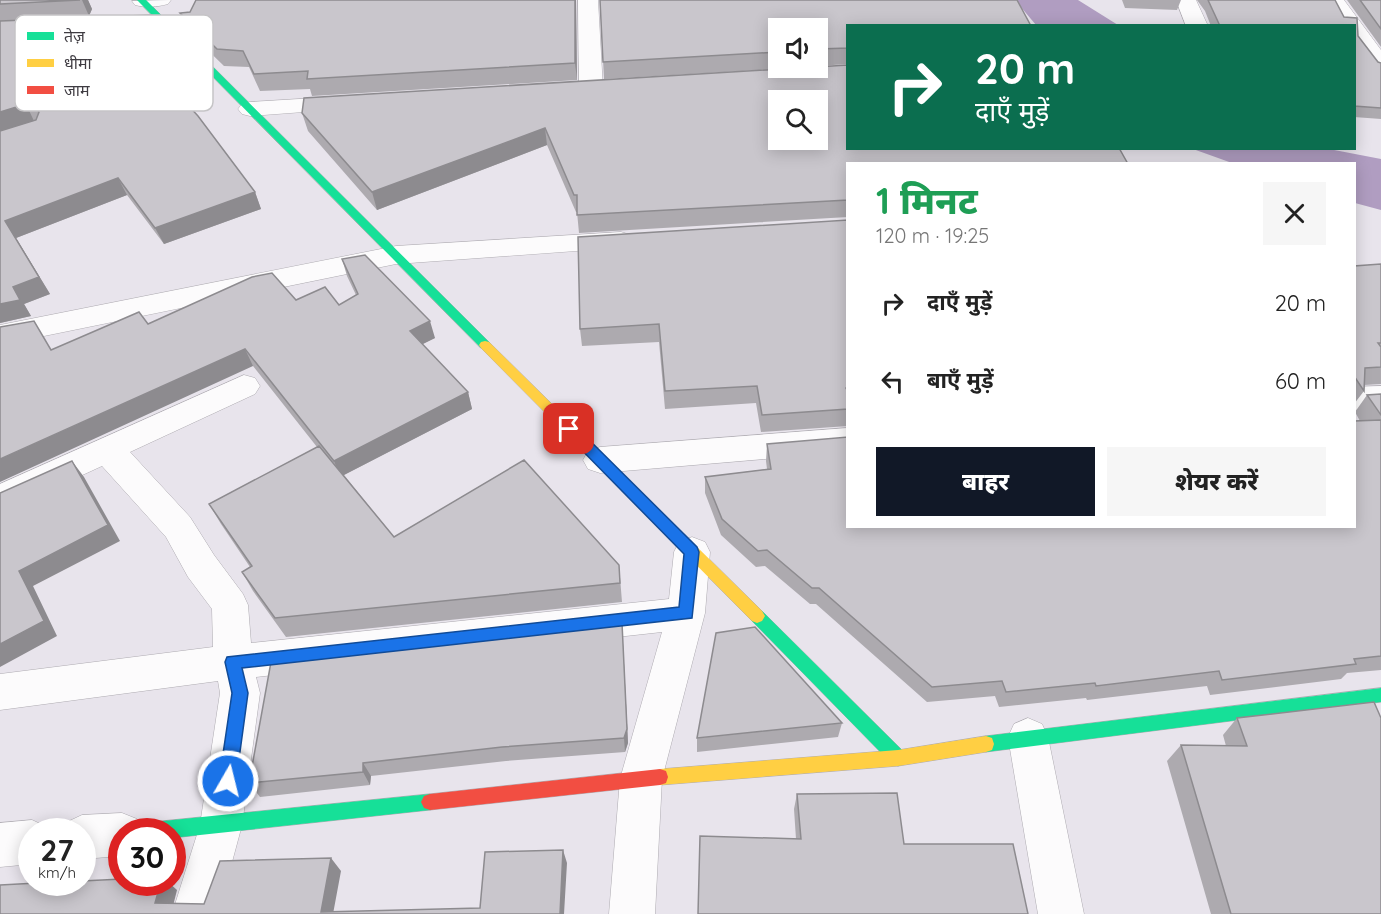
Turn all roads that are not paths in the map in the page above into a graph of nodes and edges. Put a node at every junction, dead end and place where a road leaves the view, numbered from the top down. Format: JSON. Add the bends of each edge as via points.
{"nodes":[{"id":1,"x":588,"y":0,"type":"edge"},
{"id":2,"x":1186,"y":0,"type":"edge"},
{"id":3,"x":1334,"y":0,"type":"edge"},
{"id":4,"x":1196,"y":24,"type":"edge"},
{"id":5,"x":1351,"y":24,"type":"edge"},
{"id":6,"x":1356,"y":31,"type":"edge"},
{"id":7,"x":1381,"y":66,"type":"edge"},
{"id":8,"x":213,"y":73,"type":"edge"},
{"id":9,"x":614,"y":87,"type":"edge"},
{"id":10,"x":591,"y":89,"type":"junction"},
{"id":11,"x":568,"y":90,"type":"edge"},
{"id":12,"x":368,"y":102,"type":"edge"},
{"id":13,"x":250,"y":110,"type":"junction"},
{"id":14,"x":646,"y":239,"type":"edge"},
{"id":15,"x":396,"y":255,"type":"junction"},
{"id":16,"x":0,"y":335,"type":"edge"},
{"id":17,"x":244,"y":386,"type":"dead end"},
{"id":18,"x":1381,"y":397,"type":"edge"},
{"id":19,"x":1356,"y":399,"type":"edge"},
{"id":20,"x":846,"y":440,"type":"edge"},
{"id":21,"x":107,"y":449,"type":"junction"},
{"id":22,"x":600,"y":460,"type":"junction"},
{"id":23,"x":0,"y":499,"type":"edge"},
{"id":24,"x":692,"y":552,"type":"junction"},
{"id":25,"x":686,"y":613,"type":"junction"},
{"id":26,"x":233,"y":662,"type":"junction"},
{"id":27,"x":0,"y":692,"type":"edge"},
{"id":28,"x":1381,"y":695,"type":"edge"},
{"id":29,"x":1028,"y":737,"type":"junction"},
{"id":30,"x":898,"y":758,"type":"junction"},
{"id":31,"x":641,"y":779,"type":"junction"},
{"id":32,"x":222,"y":825,"type":"junction"},
{"id":33,"x":186,"y":828,"type":"edge"},
{"id":34,"x":18,"y":843,"type":"edge"},
{"id":35,"x":0,"y":845,"type":"edge"},
{"id":36,"x":195,"y":914,"type":"edge"},
{"id":37,"x":632,"y":914,"type":"edge"},
{"id":38,"x":1061,"y":914,"type":"edge"}],
"edges":[{"from":1,"to":10,"type":"street"},
{"from":2,"to":4,"type":"street"},
{"from":3,"to":5,"type":"street"},
{"from":6,"to":7,"type":"street"},
{"from":8,"to":13,"type":"street"},
{"from":9,"to":10,"type":"street"},
{"from":10,"to":11,"type":"street"},
{"from":12,"to":13,"type":"street"},
{"from":13,"to":15,"type":"street"},
{"from":14,"to":15,"type":"street"},
{"from":15,"to":16,"type":"street"},
{"from":15,"to":22,"type":"street"},
{"from":17,"to":21,"type":"street"},
{"from":18,"to":19,"type":"street"},
{"from":20,"to":22,"type":"street"},
{"from":21,"to":23,"type":"street"},
{"from":21,"to":26,"type":"street","via":[[178,526],[201,566],[230,604]]},
{"from":22,"to":24,"type":"street"},
{"from":24,"to":25,"type":"street"},
{"from":24,"to":30,"type":"street"},
{"from":25,"to":26,"type":"street"},
{"from":25,"to":31,"type":"street"},
{"from":26,"to":27,"type":"street"},
{"from":26,"to":32,"type":"street","via":[[240,693]]},
{"from":28,"to":29,"type":"street"},
{"from":29,"to":30,"type":"street"},
{"from":29,"to":38,"type":"street"},
{"from":30,"to":31,"type":"street"},
{"from":31,"to":32,"type":"street"},
{"from":31,"to":37,"type":"street"},
{"from":32,"to":33,"type":"street"},
{"from":32,"to":36,"type":"street"},
{"from":34,"to":35,"type":"street"}]}
